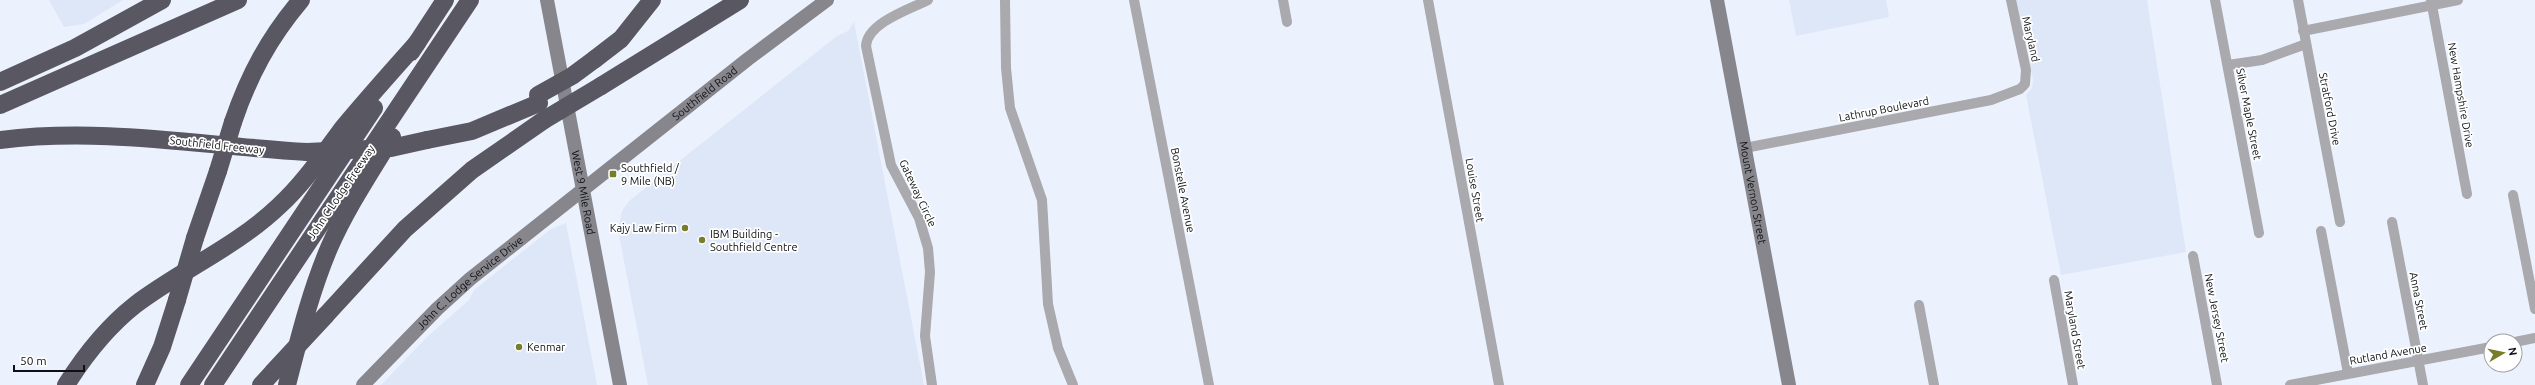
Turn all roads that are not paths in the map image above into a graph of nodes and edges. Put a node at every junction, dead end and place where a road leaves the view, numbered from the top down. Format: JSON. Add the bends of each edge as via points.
{"nodes":[{"id":1,"x":162,"y":0,"type":"edge"},
{"id":2,"x":238,"y":0,"type":"edge"},
{"id":3,"x":301,"y":0,"type":"edge"},
{"id":4,"x":445,"y":0,"type":"edge"},
{"id":5,"x":470,"y":0,"type":"edge"},
{"id":6,"x":547,"y":0,"type":"edge"},
{"id":7,"x":652,"y":0,"type":"edge"},
{"id":8,"x":727,"y":0,"type":"edge"},
{"id":9,"x":740,"y":0,"type":"edge"},
{"id":10,"x":827,"y":0,"type":"edge"},
{"id":11,"x":928,"y":0,"type":"edge"},
{"id":12,"x":1005,"y":0,"type":"edge"},
{"id":13,"x":1134,"y":0,"type":"edge"},
{"id":14,"x":1283,"y":0,"type":"edge"},
{"id":15,"x":1428,"y":0,"type":"edge"},
{"id":16,"x":1717,"y":0,"type":"edge"},
{"id":17,"x":2011,"y":0,"type":"edge"},
{"id":18,"x":2215,"y":0,"type":"edge"},
{"id":19,"x":2298,"y":0,"type":"edge"},
{"id":20,"x":2458,"y":0,"type":"edge"},
{"id":21,"x":2431,"y":2,"type":"edge"},
{"id":22,"x":1287,"y":22,"type":"dead end"},
{"id":23,"x":451,"y":31,"type":"junction"},
{"id":24,"x":2303,"y":32,"type":"junction"},
{"id":25,"x":417,"y":43,"type":"junction"},
{"id":26,"x":2306,"y":44,"type":"junction"},
{"id":27,"x":2228,"y":65,"type":"junction"},
{"id":28,"x":598,"y":72,"type":"junction"},
{"id":29,"x":0,"y":82,"type":"edge"},
{"id":30,"x":2025,"y":84,"type":"joint"},
{"id":31,"x":0,"y":105,"type":"edge"},
{"id":32,"x":540,"y":106,"type":"junction"},
{"id":33,"x":0,"y":140,"type":"edge"},
{"id":34,"x":1745,"y":148,"type":"junction"},
{"id":35,"x":584,"y":188,"type":"junction"},
{"id":36,"x":2467,"y":194,"type":"dead end"},
{"id":37,"x":2513,"y":195,"type":"dead end"},
{"id":38,"x":2340,"y":222,"type":"dead end"},
{"id":39,"x":2392,"y":222,"type":"dead end"},
{"id":40,"x":2321,"y":231,"type":"dead end"},
{"id":41,"x":2259,"y":233,"type":"dead end"},
{"id":42,"x":2193,"y":256,"type":"dead end"},
{"id":43,"x":2054,"y":280,"type":"dead end"},
{"id":44,"x":1919,"y":305,"type":"dead end"},
{"id":45,"x":2535,"y":309,"type":"edge"},
{"id":46,"x":171,"y":318,"type":"junction"},
{"id":47,"x":2535,"y":338,"type":"edge"},
{"id":48,"x":2523,"y":340,"type":"edge"},
{"id":49,"x":2483,"y":349,"type":"edge"},
{"id":50,"x":2418,"y":361,"type":"junction"},
{"id":51,"x":2348,"y":373,"type":"junction"},
{"id":52,"x":267,"y":379,"type":"edge"},
{"id":53,"x":66,"y":385,"type":"edge"},
{"id":54,"x":131,"y":385,"type":"edge"},
{"id":55,"x":145,"y":385,"type":"edge"},
{"id":56,"x":188,"y":385,"type":"edge"},
{"id":57,"x":212,"y":385,"type":"edge"},
{"id":58,"x":287,"y":385,"type":"edge"},
{"id":59,"x":363,"y":385,"type":"edge"},
{"id":60,"x":620,"y":385,"type":"edge"},
{"id":61,"x":932,"y":385,"type":"edge"},
{"id":62,"x":1073,"y":385,"type":"edge"},
{"id":63,"x":1209,"y":385,"type":"edge"},
{"id":64,"x":1499,"y":385,"type":"edge"},
{"id":65,"x":1789,"y":385,"type":"edge"},
{"id":66,"x":1934,"y":385,"type":"edge"},
{"id":67,"x":2073,"y":385,"type":"edge"},
{"id":68,"x":2217,"y":385,"type":"edge"},
{"id":69,"x":2290,"y":385,"type":"edge"},
{"id":70,"x":2423,"y":385,"type":"edge"}],
"edges":[{"from":1,"to":29,"type":"highway","via":[[75,48]]},
{"from":2,"to":31,"type":"highway"},
{"from":3,"to":46,"type":"highway","bridge":true,"via":[[263,51],[253,70],[233,122]]},
{"from":4,"to":25,"type":"highway","name":"John C Lodge Freeway"},
{"from":5,"to":23,"type":"highway","name":"John C Lodge Freeway"},
{"from":6,"to":35,"type":"main road","name":"West 9 Mile Road"},
{"from":7,"to":28,"type":"highway"},
{"from":8,"to":28,"type":"highway"},
{"from":9,"to":28,"type":"highway"},
{"from":10,"to":35,"type":"main road","name":"Southfield Road"},
{"from":11,"to":61,"type":"street","name":"Gateway Circle","via":[[875,28],[868,36],[866,46],[891,164],[919,218],[928,248],[930,272],[925,336]]},
{"from":12,"to":62,"type":"street","via":[[1006,73],[1010,108],[1042,200],[1047,298],[1056,342]]},
{"from":13,"to":63,"type":"street","name":"Bonstelle Avenue"},
{"from":14,"to":22,"type":"street"},
{"from":15,"to":64,"type":"street","name":"Louise Street"},
{"from":16,"to":34,"type":"main road","name":"Mount Vernon Street"},
{"from":17,"to":30,"type":"street","name":"Maryland","via":[[2026,70]]},
{"from":18,"to":27,"type":"street","name":"Silver Maple Street"},
{"from":19,"to":24,"type":"street","name":"Stratford Drive"},
{"from":20,"to":21,"type":"street"},
{"from":21,"to":24,"type":"street"},
{"from":21,"to":36,"type":"street","name":"New Hampshire Drive"},
{"from":23,"to":57,"type":"highway","name":"John C Lodge Freeway"},
{"from":23,"to":58,"type":"highway","via":[[350,207],[330,248],[302,324]]},
{"from":24,"to":26,"type":"street","name":"Stratford Drive"},
{"from":25,"to":53,"type":"highway","via":[[343,129],[305,180],[279,207],[250,231],[135,306],[106,332],[82,360]]},
{"from":25,"to":56,"type":"highway","name":"John C Lodge Freeway"},
{"from":26,"to":27,"type":"street","via":[[2262,60]]},
{"from":26,"to":38,"type":"street","name":"Stratford Drive"},
{"from":27,"to":41,"type":"street","name":"Silver Maple Street"},
{"from":28,"to":32,"type":"highway","bridge":true},
{"from":28,"to":32,"type":"highway","bridge":true,"via":[[572,76]]},
{"from":30,"to":34,"type":"street","name":"Lathrup Boulevard","via":[[2020,89],[1991,100]]},
{"from":32,"to":33,"type":"highway","name":"Southfield Freeway","bridge":true,"via":[[472,131],[391,148],[307,152],[138,137],[78,135]]},
{"from":32,"to":52,"type":"highway","bridge":true,"via":[[405,229]]},
{"from":34,"to":65,"type":"main road","name":"Mount Vernon Street"},
{"from":35,"to":59,"type":"main road","name":"John C. Lodge Service Drive","via":[[447,299]]},
{"from":35,"to":60,"type":"main road","name":"West 9 Mile Road"},
{"from":37,"to":45,"type":"street"},
{"from":39,"to":50,"type":"street","name":"Anna Street"},
{"from":40,"to":51,"type":"street"},
{"from":42,"to":68,"type":"street","name":"New Jersey Street"},
{"from":43,"to":67,"type":"street","name":"Maryland Street"},
{"from":44,"to":66,"type":"street"},
{"from":46,"to":54,"type":"highway"},
{"from":46,"to":55,"type":"highway","via":[[162,347]]},
{"from":47,"to":48,"type":"street"},
{"from":49,"to":50,"type":"street","name":"Rutland Avenue"},
{"from":50,"to":51,"type":"street","name":"Rutland Avenue"},
{"from":50,"to":70,"type":"street","name":"Anna Street"},
{"from":51,"to":69,"type":"street","name":"Rutland Avenue"}]}
